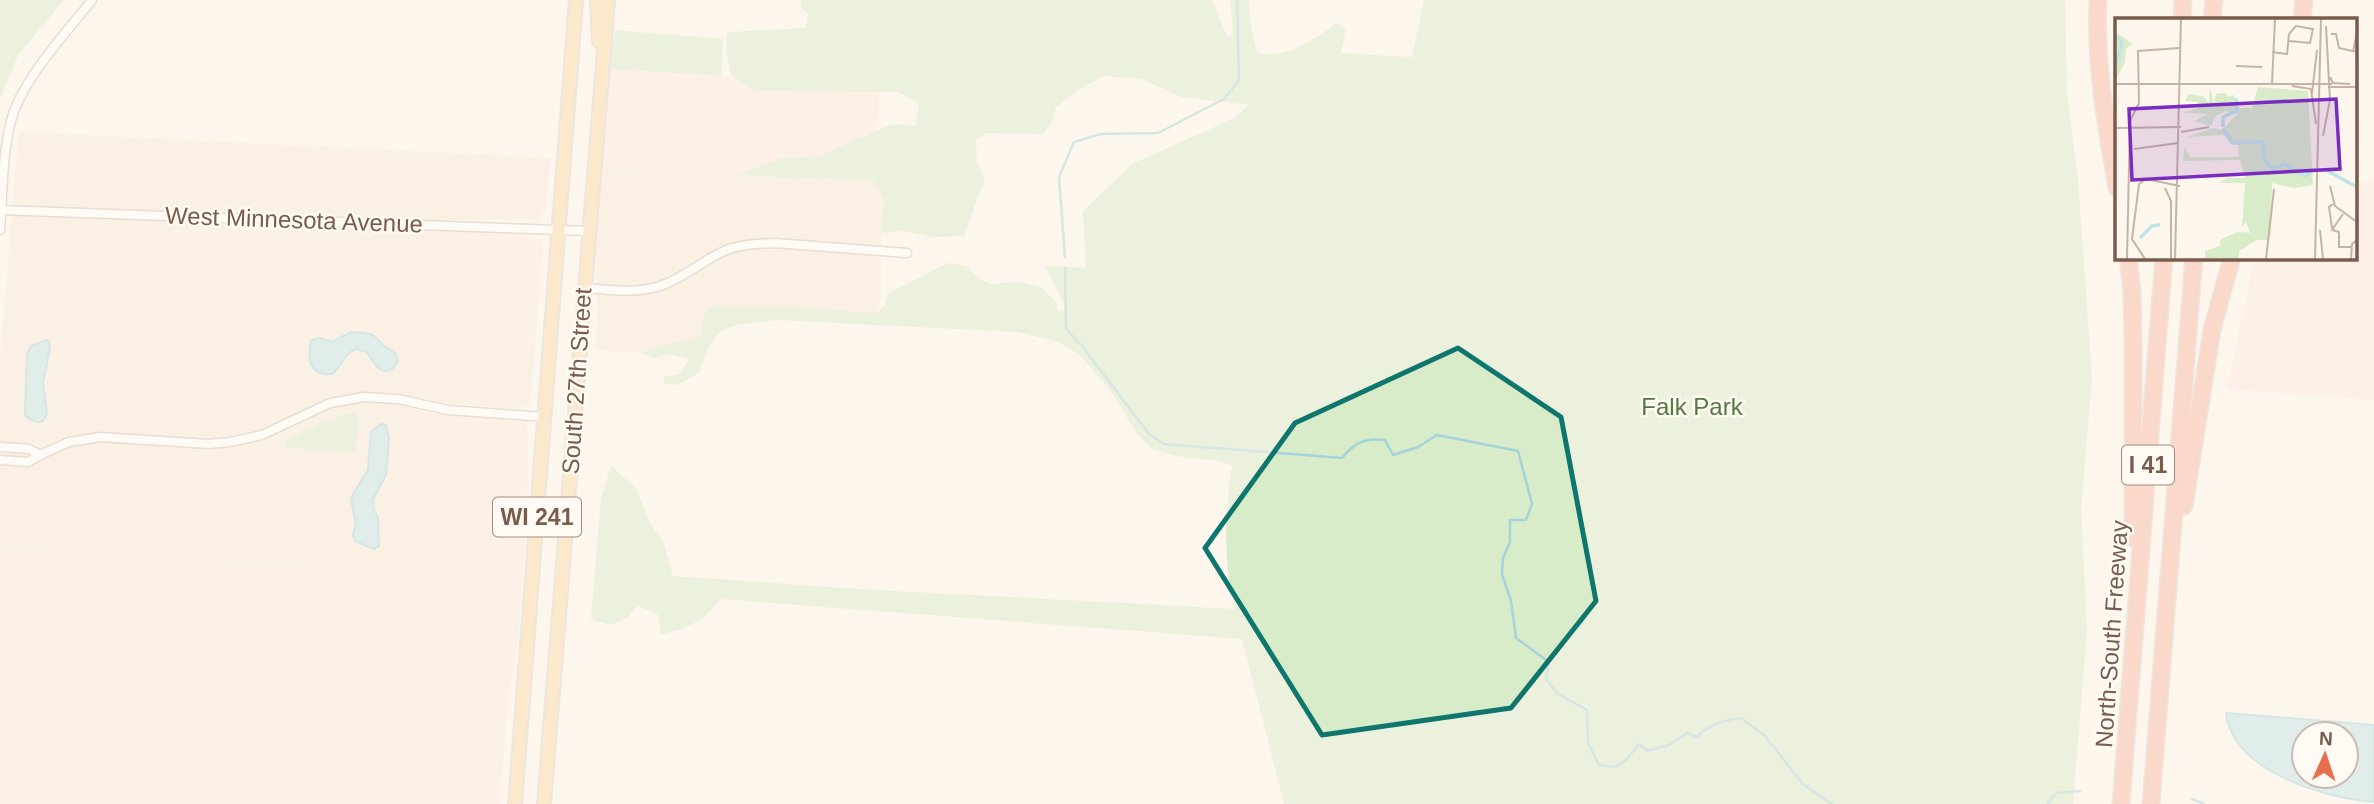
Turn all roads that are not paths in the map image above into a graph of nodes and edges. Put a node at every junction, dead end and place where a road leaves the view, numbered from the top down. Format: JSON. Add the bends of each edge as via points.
{"nodes":[{"id":1,"x":92,"y":0,"type":"edge"},
{"id":2,"x":576,"y":0,"type":"edge"},
{"id":3,"x":597,"y":0,"type":"edge"},
{"id":4,"x":608,"y":0,"type":"edge"},
{"id":5,"x":2098,"y":0,"type":"edge"},
{"id":6,"x":2183,"y":0,"type":"edge"},
{"id":7,"x":2214,"y":0,"type":"edge"},
{"id":8,"x":2304,"y":0,"type":"edge"},
{"id":9,"x":2182,"y":18,"type":"edge"},
{"id":10,"x":2213,"y":18,"type":"edge"},
{"id":11,"x":2302,"y":18,"type":"edge"},
{"id":12,"x":602,"y":62,"type":"junction"},
{"id":13,"x":2115,"y":175,"type":"edge"},
{"id":14,"x":1,"y":210,"type":"edge"},
{"id":15,"x":559,"y":229,"type":"junction"},
{"id":16,"x":0,"y":230,"type":"edge"},
{"id":17,"x":588,"y":231,"type":"junction"},
{"id":18,"x":907,"y":253,"type":"dead end"},
{"id":19,"x":2128,"y":259,"type":"edge"},
{"id":20,"x":2164,"y":259,"type":"edge"},
{"id":21,"x":2194,"y":259,"type":"edge"},
{"id":22,"x":2231,"y":259,"type":"edge"},
{"id":23,"x":584,"y":288,"type":"junction"},
{"id":24,"x":545,"y":417,"type":"junction"},
{"id":25,"x":0,"y":447,"type":"edge"},
{"id":26,"x":40,"y":455,"type":"junction"},
{"id":27,"x":0,"y":460,"type":"edge"},
{"id":28,"x":2164,"y":637,"type":"junction"},
{"id":29,"x":2132,"y":673,"type":"junction"},
{"id":30,"x":515,"y":804,"type":"edge"},
{"id":31,"x":544,"y":804,"type":"edge"},
{"id":32,"x":2121,"y":804,"type":"edge"},
{"id":33,"x":2151,"y":804,"type":"edge"}],
"edges":[{"from":1,"to":14,"type":"street","via":[[26,86],[14,111]]},
{"from":2,"to":15,"type":"main road","name":"South 27th Street","number":"WI 241"},
{"from":3,"to":12,"type":"main road"},
{"from":4,"to":12,"type":"main road","name":"South 27th Street","number":"WI 241"},
{"from":5,"to":13,"type":"highway","via":[[2100,80]]},
{"from":6,"to":9,"type":"highway"},
{"from":7,"to":10,"type":"highway"},
{"from":8,"to":11,"type":"highway"},
{"from":12,"to":17,"type":"main road","name":"South 27th Street","number":"WI 241"},
{"from":14,"to":15,"type":"street","name":"West Minnesota Avenue"},
{"from":14,"to":16,"type":"street"},
{"from":15,"to":17,"type":"street","name":"West Minnesota Avenue"},
{"from":15,"to":24,"type":"main road","name":"South 27th Street","number":"WI 241"},
{"from":17,"to":23,"type":"main road","name":"South 27th Street","number":"WI 241"},
{"from":18,"to":23,"type":"street","via":[[755,244],[721,252],[659,286],[629,291]]},
{"from":19,"to":29,"type":"highway","via":[[2133,344]]},
{"from":20,"to":29,"type":"highway","name":"North-South Freeway","number":"I 41"},
{"from":21,"to":28,"type":"highway","name":"North-South Freeway","number":"I 41"},
{"from":22,"to":28,"type":"highway","via":[[2205,366]]},
{"from":23,"to":31,"type":"main road","name":"South 27th Street","number":"WI 241"},
{"from":24,"to":26,"type":"street","via":[[448,410],[364,397],[330,403],[262,435],[230,442],[100,437],[69,442]]},
{"from":24,"to":30,"type":"main road","name":"South 27th Street","number":"WI 241"},
{"from":25,"to":26,"type":"street","via":[[29,449]]},
{"from":26,"to":27,"type":"street","via":[[28,462]]},
{"from":28,"to":33,"type":"highway","name":"North-South Freeway","number":"I 41"},
{"from":29,"to":32,"type":"highway","name":"North-South Freeway","number":"I 41"}]}
